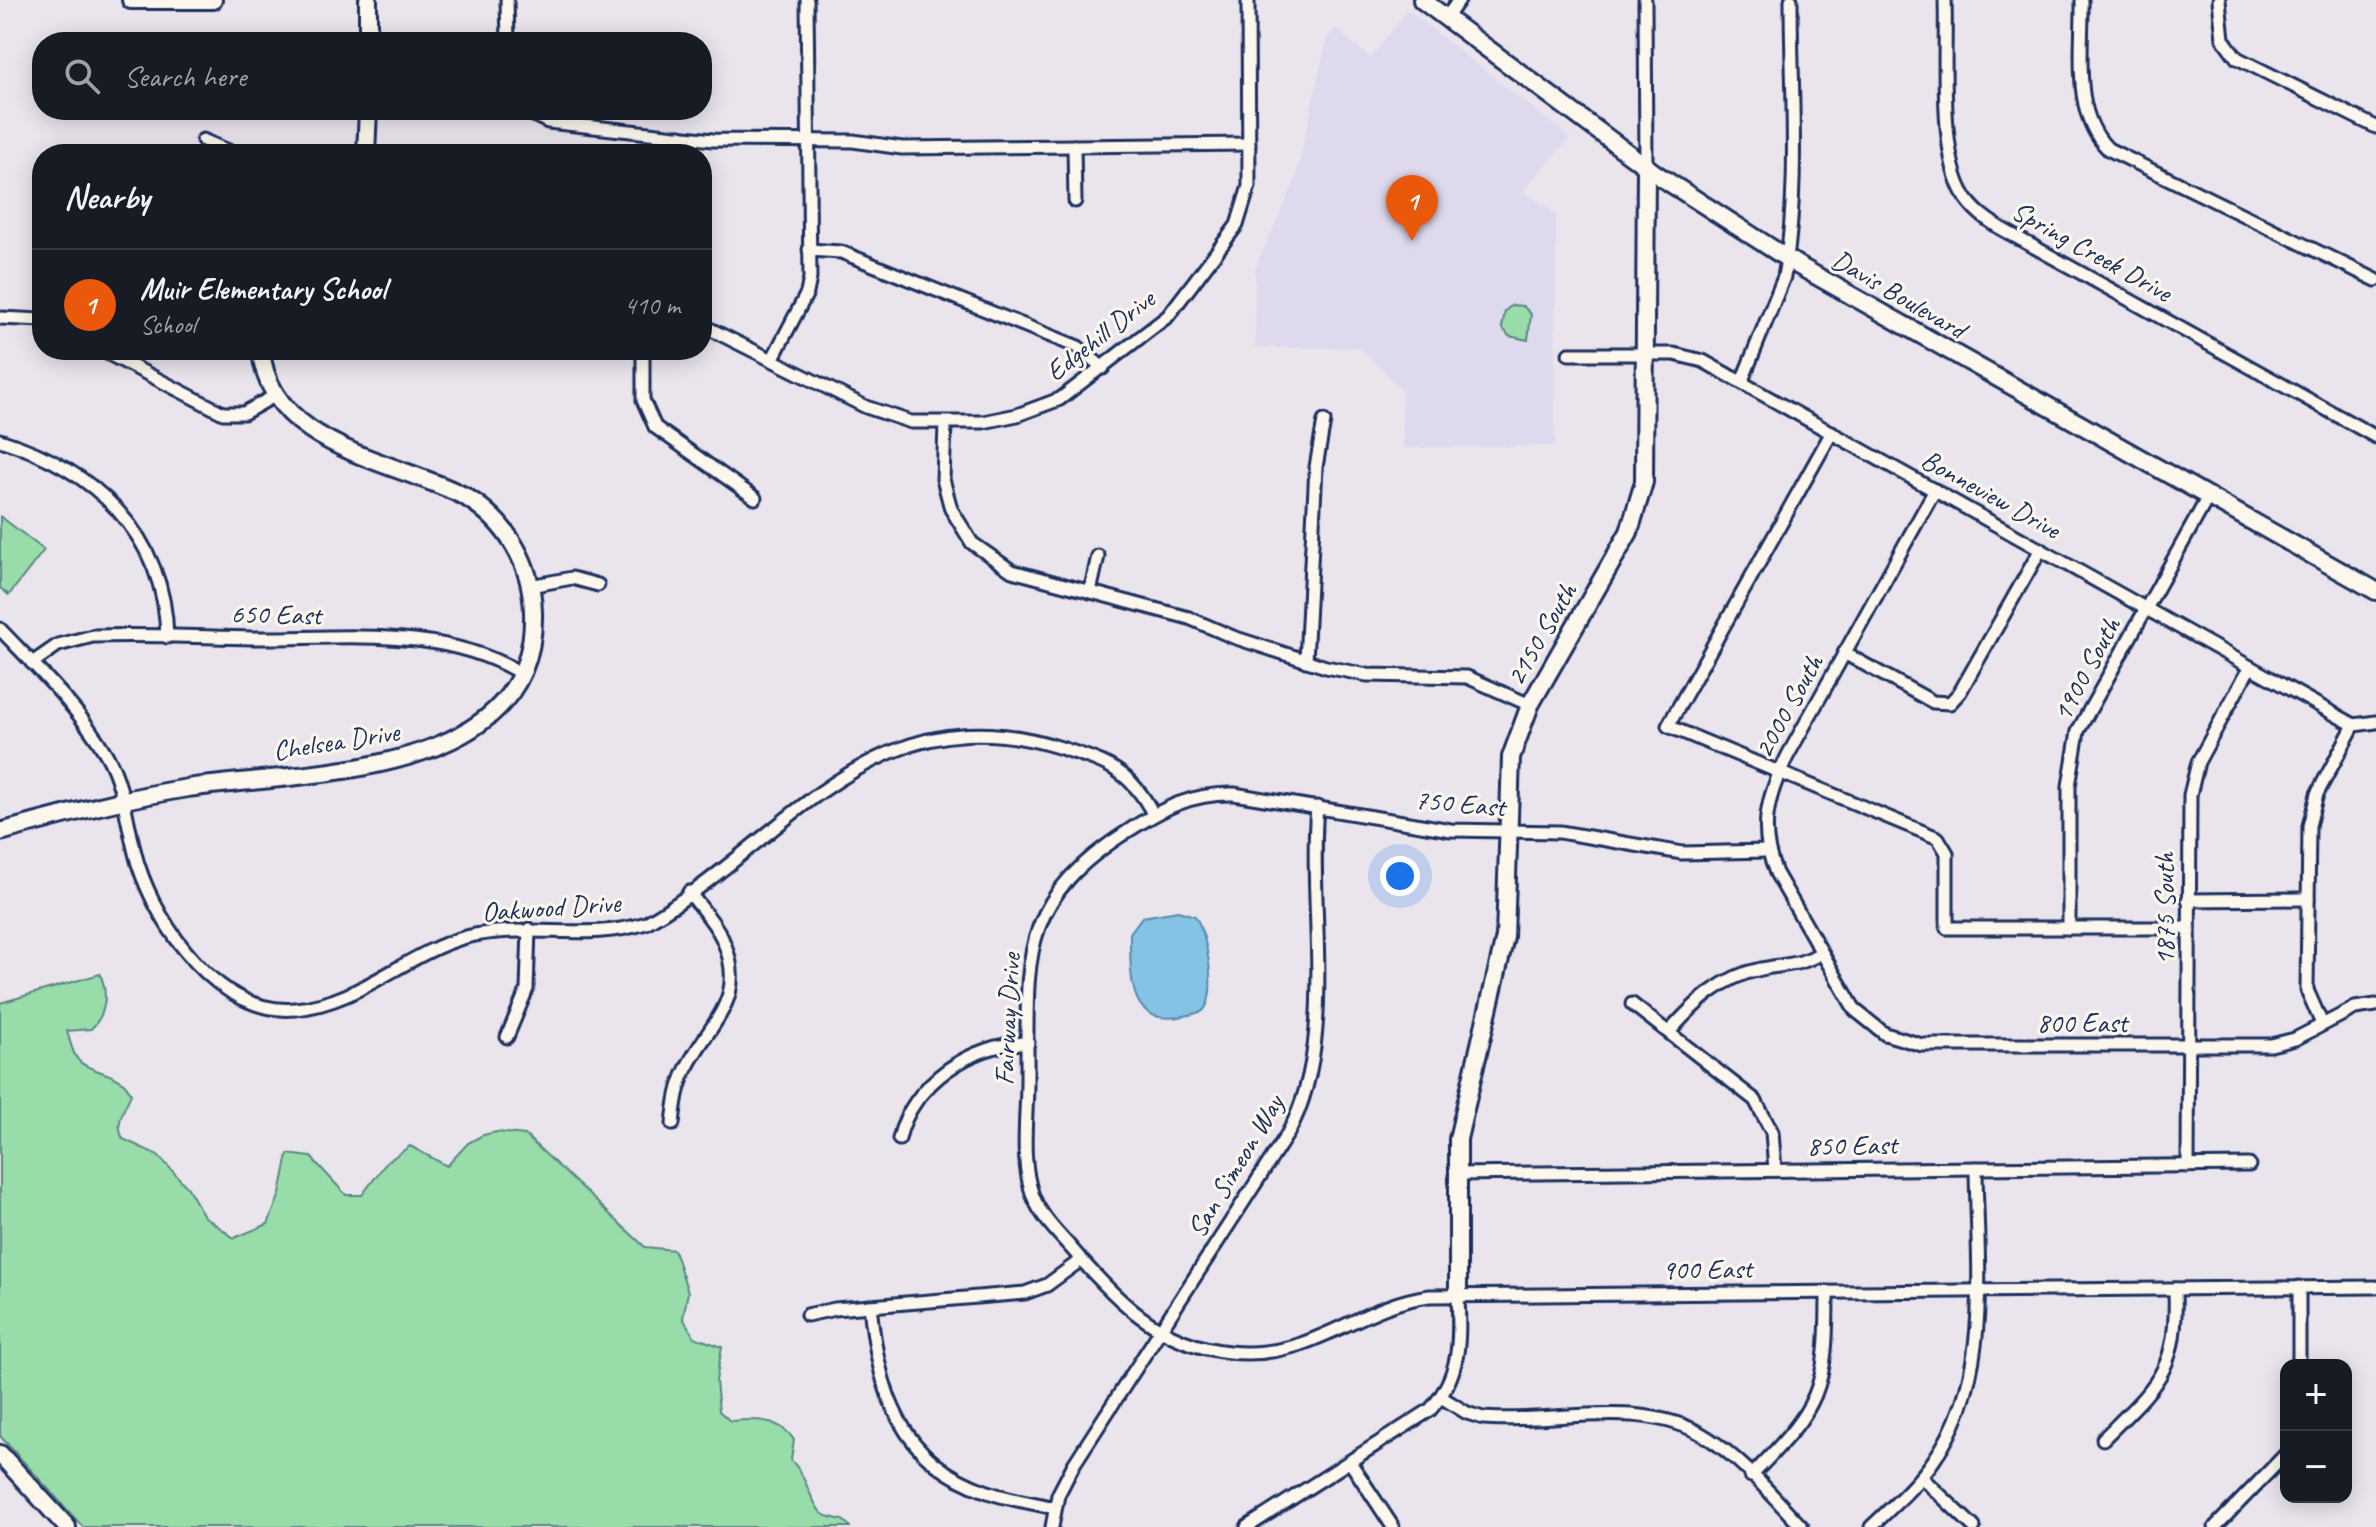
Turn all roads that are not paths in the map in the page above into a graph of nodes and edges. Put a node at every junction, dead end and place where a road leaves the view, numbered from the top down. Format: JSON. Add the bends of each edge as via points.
{"nodes":[{"id":1,"x":131,"y":0,"type":"edge"},
{"id":2,"x":213,"y":0,"type":"edge"},
{"id":3,"x":368,"y":0,"type":"edge"},
{"id":4,"x":507,"y":0,"type":"edge"},
{"id":5,"x":807,"y":0,"type":"edge"},
{"id":6,"x":1248,"y":0,"type":"edge"},
{"id":7,"x":1422,"y":0,"type":"edge"},
{"id":8,"x":1459,"y":0,"type":"edge"},
{"id":9,"x":1645,"y":0,"type":"edge"},
{"id":10,"x":1791,"y":0,"type":"edge"},
{"id":11,"x":1945,"y":0,"type":"edge"},
{"id":12,"x":2082,"y":0,"type":"edge"},
{"id":13,"x":2219,"y":0,"type":"edge"},
{"id":14,"x":1446,"y":18,"type":"junction"},
{"id":15,"x":368,"y":32,"type":"edge"},
{"id":16,"x":508,"y":32,"type":"edge"},
{"id":17,"x":367,"y":120,"type":"edge"},
{"id":18,"x":543,"y":120,"type":"edge"},
{"id":19,"x":2376,"y":127,"type":"edge"},
{"id":20,"x":680,"y":136,"type":"junction"},
{"id":21,"x":203,"y":140,"type":"dead end"},
{"id":22,"x":808,"y":140,"type":"junction"},
{"id":23,"x":212,"y":144,"type":"edge"},
{"id":24,"x":366,"y":144,"type":"edge"},
{"id":25,"x":679,"y":144,"type":"edge"},
{"id":26,"x":1249,"y":144,"type":"junction"},
{"id":27,"x":1074,"y":146,"type":"junction"},
{"id":28,"x":1646,"y":167,"type":"junction"},
{"id":29,"x":1075,"y":201,"type":"dead end"},
{"id":30,"x":809,"y":250,"type":"junction"},
{"id":31,"x":1788,"y":259,"type":"junction"},
{"id":32,"x":2376,"y":280,"type":"edge"},
{"id":33,"x":0,"y":318,"type":"edge"},
{"id":34,"x":32,"y":320,"type":"edge"},
{"id":35,"x":712,"y":330,"type":"edge"},
{"id":36,"x":1569,"y":354,"type":"dead end"},
{"id":37,"x":1646,"y":354,"type":"junction"},
{"id":38,"x":773,"y":358,"type":"junction"},
{"id":39,"x":120,"y":360,"type":"edge"},
{"id":40,"x":264,"y":360,"type":"edge"},
{"id":41,"x":643,"y":360,"type":"edge"},
{"id":42,"x":1103,"y":368,"type":"junction"},
{"id":43,"x":1742,"y":381,"type":"junction"},
{"id":44,"x":276,"y":395,"type":"junction"},
{"id":45,"x":1324,"y":421,"type":"dead end"},
{"id":46,"x":945,"y":425,"type":"junction"},
{"id":47,"x":1832,"y":432,"type":"junction"},
{"id":48,"x":2376,"y":437,"type":"edge"},
{"id":49,"x":0,"y":440,"type":"edge"},
{"id":50,"x":1935,"y":490,"type":"junction"},
{"id":51,"x":2208,"y":497,"type":"junction"},
{"id":52,"x":755,"y":498,"type":"dead end"},
{"id":53,"x":2041,"y":549,"type":"junction"},
{"id":54,"x":1098,"y":556,"type":"dead end"},
{"id":55,"x":598,"y":585,"type":"dead end"},
{"id":56,"x":530,"y":586,"type":"junction"},
{"id":57,"x":2376,"y":591,"type":"edge"},
{"id":58,"x":1090,"y":592,"type":"junction"},
{"id":59,"x":2145,"y":608,"type":"junction"},
{"id":60,"x":0,"y":629,"type":"edge"},
{"id":61,"x":167,"y":637,"type":"junction"},
{"id":62,"x":1844,"y":653,"type":"junction"},
{"id":63,"x":1306,"y":661,"type":"junction"},
{"id":64,"x":32,"y":663,"type":"junction"},
{"id":65,"x":2250,"y":667,"type":"junction"},
{"id":66,"x":520,"y":673,"type":"junction"},
{"id":67,"x":1530,"y":705,"type":"junction"},
{"id":68,"x":2376,"y":722,"type":"edge"},
{"id":69,"x":2354,"y":725,"type":"junction"},
{"id":70,"x":1779,"y":772,"type":"junction"},
{"id":71,"x":122,"y":800,"type":"junction"},
{"id":72,"x":1317,"y":807,"type":"junction"},
{"id":73,"x":1153,"y":814,"type":"junction"},
{"id":74,"x":0,"y":832,"type":"edge"},
{"id":75,"x":1507,"y":832,"type":"junction"},
{"id":76,"x":1767,"y":851,"type":"junction"},
{"id":77,"x":689,"y":892,"type":"junction"},
{"id":78,"x":2308,"y":899,"type":"junction"},
{"id":79,"x":2188,"y":900,"type":"junction"},
{"id":80,"x":2069,"y":928,"type":"junction"},
{"id":81,"x":2188,"y":928,"type":"junction"},
{"id":82,"x":529,"y":929,"type":"junction"},
{"id":83,"x":1821,"y":953,"type":"junction"},
{"id":84,"x":1632,"y":1004,"type":"dead end"},
{"id":85,"x":2376,"y":1005,"type":"edge"},
{"id":86,"x":2322,"y":1024,"type":"junction"},
{"id":87,"x":1669,"y":1032,"type":"junction"},
{"id":88,"x":507,"y":1037,"type":"dead end"},
{"id":89,"x":1028,"y":1043,"type":"junction"},
{"id":90,"x":2188,"y":1046,"type":"junction"},
{"id":91,"x":673,"y":1124,"type":"dead end"},
{"id":92,"x":899,"y":1139,"type":"dead end"},
{"id":93,"x":2249,"y":1165,"type":"dead end"},
{"id":94,"x":2188,"y":1166,"type":"junction"},
{"id":95,"x":1976,"y":1168,"type":"junction"},
{"id":96,"x":1775,"y":1170,"type":"junction"},
{"id":97,"x":1457,"y":1174,"type":"junction"},
{"id":98,"x":1081,"y":1260,"type":"junction"},
{"id":99,"x":2299,"y":1287,"type":"junction"},
{"id":100,"x":2376,"y":1287,"type":"edge"},
{"id":101,"x":2175,"y":1289,"type":"junction"},
{"id":102,"x":1976,"y":1291,"type":"junction"},
{"id":103,"x":1827,"y":1292,"type":"junction"},
{"id":104,"x":1458,"y":1296,"type":"junction"},
{"id":105,"x":870,"y":1306,"type":"junction"},
{"id":106,"x":807,"y":1315,"type":"dead end"},
{"id":107,"x":1160,"y":1330,"type":"junction"},
{"id":108,"x":2299,"y":1359,"type":"edge"},
{"id":109,"x":1441,"y":1397,"type":"junction"},
{"id":110,"x":2103,"y":1439,"type":"dead end"},
{"id":111,"x":0,"y":1454,"type":"edge"},
{"id":112,"x":2280,"y":1460,"type":"edge"},
{"id":113,"x":1350,"y":1462,"type":"junction"},
{"id":114,"x":1751,"y":1476,"type":"junction"},
{"id":115,"x":1921,"y":1477,"type":"junction"},
{"id":116,"x":1054,"y":1508,"type":"junction"},
{"id":117,"x":67,"y":1527,"type":"edge"},
{"id":118,"x":1052,"y":1527,"type":"edge"},
{"id":119,"x":1247,"y":1527,"type":"edge"},
{"id":120,"x":1393,"y":1527,"type":"edge"},
{"id":121,"x":1802,"y":1527,"type":"edge"},
{"id":122,"x":1871,"y":1527,"type":"edge"},
{"id":123,"x":1974,"y":1527,"type":"edge"},
{"id":124,"x":2215,"y":1527,"type":"edge"}],
"edges":[{"from":1,"to":2,"type":"street"},
{"from":3,"to":15,"type":"street"},
{"from":4,"to":16,"type":"street"},
{"from":5,"to":22,"type":"street"},
{"from":6,"to":26,"type":"street","name":"Edgehill Drive"},
{"from":7,"to":14,"type":"street","name":"Davis Boulevard"},
{"from":8,"to":14,"type":"street"},
{"from":9,"to":28,"type":"street","name":"2150 South"},
{"from":10,"to":31,"type":"street"},
{"from":11,"to":48,"type":"street","name":"Spring Creek Drive","via":[[1949,154],[1971,205],[2000,228]]},
{"from":12,"to":32,"type":"street","via":[[2085,108],[2108,149]]},
{"from":13,"to":19,"type":"street","via":[[2223,39],[2237,58]]},
{"from":14,"to":28,"type":"street","name":"Davis Boulevard"},
{"from":17,"to":24,"type":"street"},
{"from":18,"to":20,"type":"street"},
{"from":20,"to":22,"type":"street"},
{"from":20,"to":25,"type":"street"},
{"from":21,"to":23,"type":"street"},
{"from":22,"to":27,"type":"street","via":[[902,148]]},
{"from":22,"to":30,"type":"street"},
{"from":26,"to":27,"type":"street"},
{"from":26,"to":42,"type":"street","name":"Edgehill Drive","via":[[1246,200],[1231,236],[1168,316]]},
{"from":27,"to":29,"type":"street"},
{"from":28,"to":31,"type":"street","name":"Davis Boulevard"},
{"from":28,"to":37,"type":"street","name":"2150 South"},
{"from":30,"to":38,"type":"street","via":[[807,293]]},
{"from":30,"to":42,"type":"street","via":[[841,252],[1078,347]]},
{"from":31,"to":43,"type":"street"},
{"from":31,"to":51,"type":"street","name":"Davis Boulevard"},
{"from":33,"to":34,"type":"street"},
{"from":35,"to":38,"type":"street","name":"Edgehill Drive"},
{"from":36,"to":37,"type":"street","name":"Bonneview Drive"},
{"from":37,"to":43,"type":"street","name":"Bonneview Drive","via":[[1689,357]]},
{"from":37,"to":67,"type":"street","name":"2150 South","via":[[1645,463],[1636,517]]},
{"from":38,"to":46,"type":"street","name":"Edgehill Drive","via":[[883,414]]},
{"from":39,"to":44,"type":"street","via":[[223,413],[244,413]]},
{"from":40,"to":44,"type":"street","name":"Chelsea Drive"},
{"from":41,"to":52,"type":"street","via":[[643,400],[655,427]]},
{"from":42,"to":46,"type":"street","name":"Edgehill Drive","via":[[1060,399],[1032,410]]},
{"from":43,"to":47,"type":"street","name":"Bonneview Drive"},
{"from":44,"to":56,"type":"street","name":"Chelsea Drive","via":[[289,415],[311,431],[476,503],[509,536]]},
{"from":45,"to":63,"type":"street","via":[[1316,467]]},
{"from":46,"to":58,"type":"street","via":[[945,490],[955,519],[972,543],[1012,571]]},
{"from":47,"to":50,"type":"street","name":"Bonneview Drive"},
{"from":47,"to":70,"type":"street","via":[[1668,726]]},
{"from":49,"to":61,"type":"street","via":[[74,471],[117,509],[155,574]]},
{"from":50,"to":53,"type":"street","name":"Bonneview Drive"},
{"from":50,"to":62,"type":"street","name":"2000 South"},
{"from":51,"to":57,"type":"street","name":"Davis Boulevard"},
{"from":51,"to":59,"type":"street","name":"1900 South"},
{"from":53,"to":59,"type":"street","name":"Bonneview Drive"},
{"from":53,"to":62,"type":"street","via":[[1950,703],[1933,702]]},
{"from":54,"to":58,"type":"street"},
{"from":55,"to":56,"type":"street","via":[[572,578]]},
{"from":56,"to":66,"type":"street","name":"Chelsea Drive","via":[[533,628]]},
{"from":58,"to":63,"type":"street","via":[[1189,618]]},
{"from":59,"to":65,"type":"street","name":"Bonneview Drive"},
{"from":59,"to":80,"type":"street","name":"1900 South","via":[[2073,749]]},
{"from":60,"to":64,"type":"street","name":"Oakwood Drive"},
{"from":61,"to":64,"type":"street","name":"650 East","via":[[86,637],[52,648]]},
{"from":61,"to":66,"type":"street","name":"650 East","via":[[430,641],[491,657]]},
{"from":62,"to":70,"type":"street","name":"2000 South"},
{"from":63,"to":67,"type":"street","via":[[1367,675],[1467,677]]},
{"from":64,"to":71,"type":"street","name":"Oakwood Drive","via":[[106,753]]},
{"from":65,"to":69,"type":"street","name":"Bonneview Drive"},
{"from":65,"to":79,"type":"street","name":"1875 South","via":[[2193,778]]},
{"from":66,"to":71,"type":"street","name":"Chelsea Drive","via":[[480,722],[413,757]]},
{"from":67,"to":75,"type":"street","name":"2150 South","via":[[1511,757]]},
{"from":68,"to":69,"type":"street"},
{"from":69,"to":78,"type":"street","via":[[2312,810]]},
{"from":70,"to":76,"type":"street","name":"2000 South","via":[[1765,817]]},
{"from":70,"to":80,"type":"street","via":[[1944,843],[1947,928]]},
{"from":71,"to":74,"type":"street","name":"Chelsea Drive"},
{"from":71,"to":82,"type":"street","name":"Oakwood Drive","via":[[139,867],[165,919],[214,983],[257,1006],[294,1009],[331,1002],[365,989],[439,946],[478,934]]},
{"from":72,"to":73,"type":"street","name":"750 East","via":[[1219,794],[1188,798]]},
{"from":72,"to":75,"type":"street","name":"750 East","via":[[1451,830]]},
{"from":72,"to":107,"type":"street","name":"San Simeon Way","via":[[1315,1048],[1308,1087],[1288,1133]]},
{"from":73,"to":77,"type":"street","name":"Oakwood Drive","via":[[1134,783],[1097,760],[1014,736],[941,737],[880,755],[840,777]]},
{"from":73,"to":89,"type":"street","name":"Fairway Drive","via":[[1088,858],[1050,902],[1031,957]]},
{"from":75,"to":76,"type":"street","name":"750 East","via":[[1560,832],[1682,853]]},
{"from":75,"to":97,"type":"street","name":"2150 South","via":[[1505,937],[1460,1124]]},
{"from":76,"to":83,"type":"street","name":"2000 South"},
{"from":77,"to":82,"type":"street","name":"Oakwood Drive","via":[[632,927]]},
{"from":77,"to":91,"type":"street","via":[[722,937],[730,986],[720,1021],[680,1081]]},
{"from":78,"to":79,"type":"street"},
{"from":78,"to":86,"type":"street","via":[[2307,990]]},
{"from":79,"to":81,"type":"street","name":"1875 South"},
{"from":80,"to":81,"type":"street"},
{"from":81,"to":90,"type":"street","name":"1875 South"},
{"from":82,"to":88,"type":"street","via":[[527,989]]},
{"from":83,"to":87,"type":"street","via":[[1803,964],[1753,970],[1717,986]]},
{"from":83,"to":90,"type":"street","name":"800 East","via":[[1855,1010],[1885,1034],[1910,1042]]},
{"from":84,"to":87,"type":"street"},
{"from":85,"to":86,"type":"street","name":"800 East","via":[[2355,1008]]},
{"from":86,"to":90,"type":"street","name":"800 East","via":[[2279,1044]]},
{"from":87,"to":96,"type":"street","via":[[1761,1107],[1774,1141]]},
{"from":89,"to":92,"type":"street","via":[[995,1044],[964,1059],[913,1102]]},
{"from":89,"to":98,"type":"street","name":"Fairway Drive","via":[[1030,1185],[1043,1215]]},
{"from":90,"to":94,"type":"street","name":"1875 South"},
{"from":93,"to":94,"type":"street","name":"850 East"},
{"from":94,"to":95,"type":"street","name":"850 East"},
{"from":95,"to":96,"type":"street","name":"850 East"},
{"from":95,"to":102,"type":"street"},
{"from":96,"to":97,"type":"street","name":"850 East"},
{"from":97,"to":104,"type":"street","name":"2150 South"},
{"from":98,"to":105,"type":"street","via":[[1047,1285],[1025,1293]]},
{"from":98,"to":107,"type":"street","name":"900 East","via":[[1125,1308]]},
{"from":99,"to":100,"type":"street","name":"900 East"},
{"from":99,"to":101,"type":"street","name":"900 East"},
{"from":99,"to":108,"type":"street"},
{"from":101,"to":102,"type":"street","name":"900 East"},
{"from":101,"to":110,"type":"street","via":[[2175,1333],[2165,1369],[2150,1392]]},
{"from":102,"to":103,"type":"street","name":"900 East"},
{"from":102,"to":115,"type":"street","via":[[1976,1340],[1967,1393],[1949,1437]]},
{"from":103,"to":104,"type":"street","name":"900 East"},
{"from":103,"to":114,"type":"street","via":[[1826,1366],[1817,1398],[1798,1428]]},
{"from":104,"to":107,"type":"street","name":"900 East","via":[[1387,1305],[1326,1337],[1274,1352],[1218,1351]]},
{"from":104,"to":109,"type":"street","via":[[1459,1354]]},
{"from":105,"to":106,"type":"street"},
{"from":105,"to":116,"type":"street","via":[[884,1392],[918,1448],[977,1489]]},
{"from":107,"to":116,"type":"street","name":"San Simeon Way","via":[[1068,1474]]},
{"from":109,"to":113,"type":"street","via":[[1417,1421]]},
{"from":109,"to":114,"type":"street","via":[[1483,1418],[1667,1421],[1705,1436]]},
{"from":111,"to":117,"type":"street"},
{"from":112,"to":124,"type":"street"},
{"from":113,"to":119,"type":"street"},
{"from":113,"to":120,"type":"street"},
{"from":114,"to":121,"type":"street"},
{"from":115,"to":122,"type":"street"},
{"from":115,"to":123,"type":"street"},
{"from":116,"to":118,"type":"street","name":"San Simeon Way"}]}
